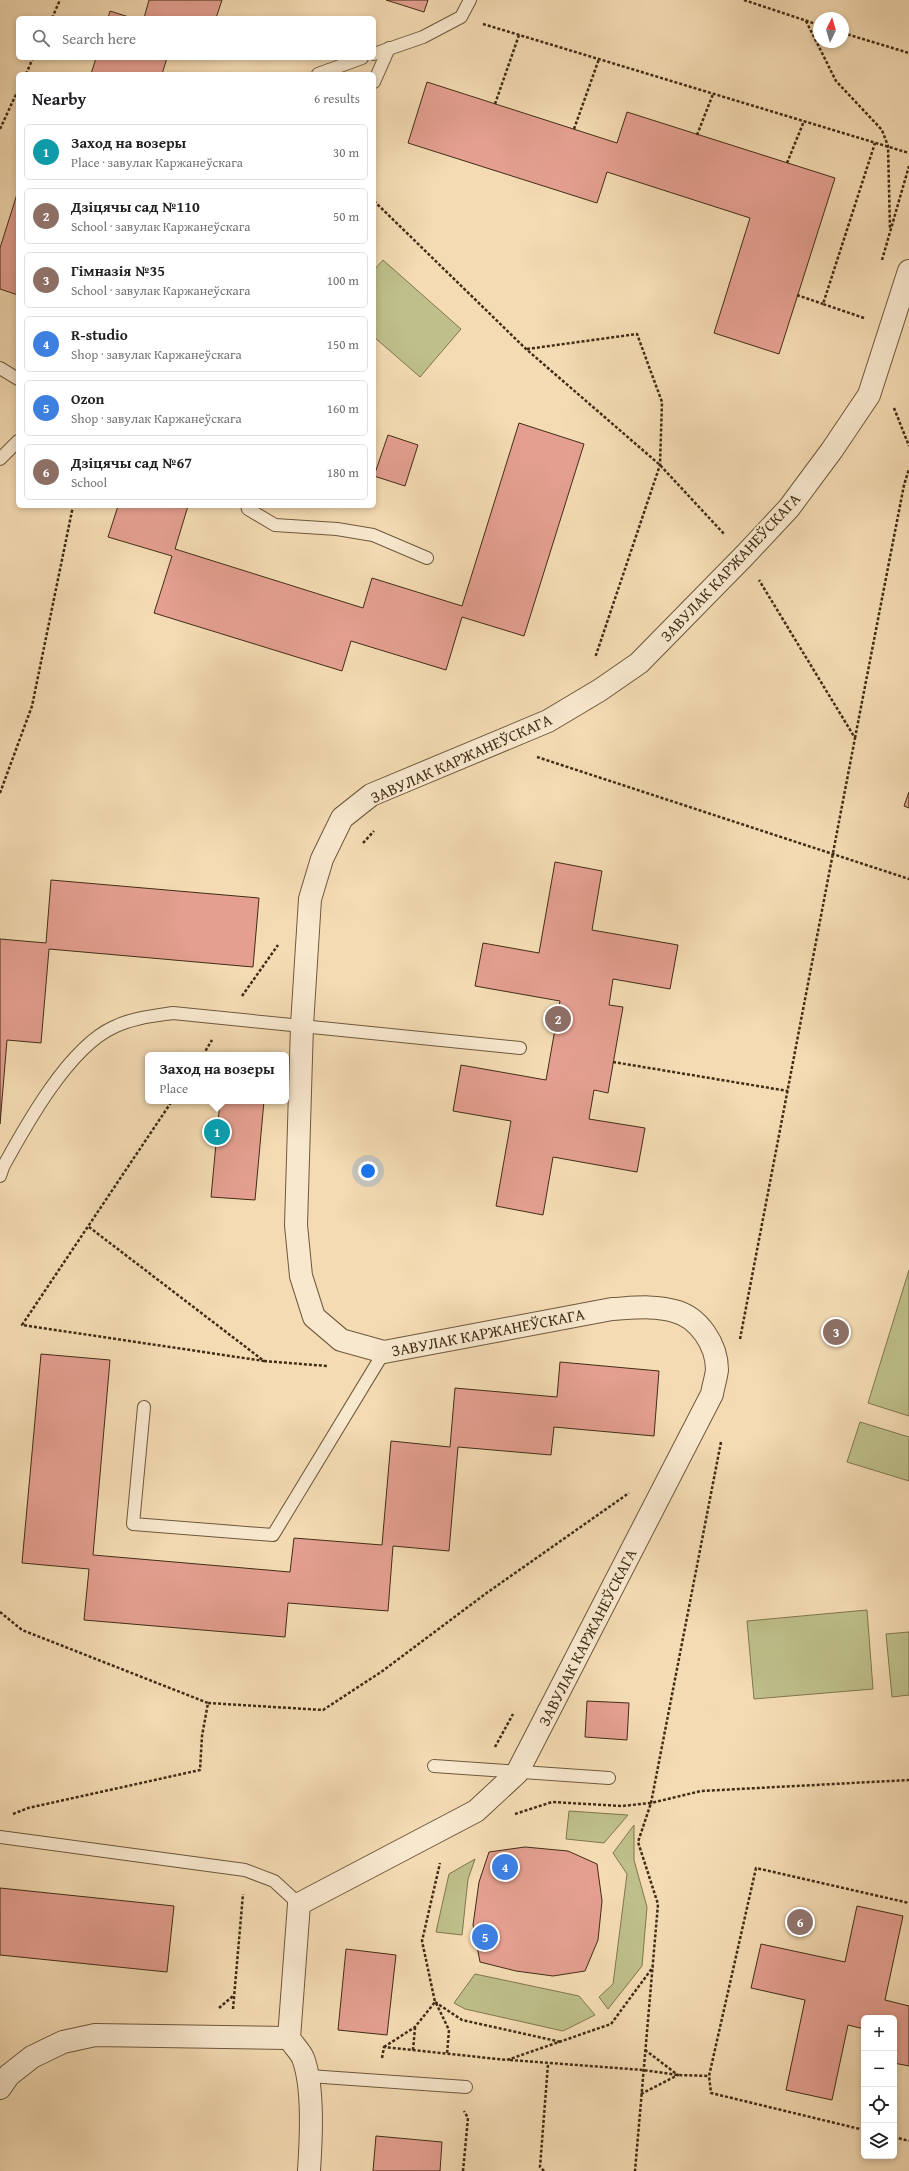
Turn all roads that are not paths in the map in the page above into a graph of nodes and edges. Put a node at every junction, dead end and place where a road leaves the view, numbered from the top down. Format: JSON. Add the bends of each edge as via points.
{"nodes":[{"id":1,"x":470,"y":0,"type":"edge"},
{"id":2,"x":389,"y":48,"type":"junction"},
{"id":3,"x":376,"y":53,"type":"edge"},
{"id":4,"x":356,"y":60,"type":"edge"},
{"id":5,"x":324,"y":72,"type":"edge"},
{"id":6,"x":376,"y":77,"type":"edge"},
{"id":7,"x":909,"y":271,"type":"edge"},
{"id":8,"x":0,"y":368,"type":"edge"},
{"id":9,"x":16,"y":378,"type":"edge"},
{"id":10,"x":16,"y":443,"type":"edge"},
{"id":11,"x":0,"y":459,"type":"edge"},
{"id":12,"x":248,"y":508,"type":"edge"},
{"id":13,"x":427,"y":558,"type":"dead end"},
{"id":14,"x":302,"y":1025,"type":"junction"},
{"id":15,"x":520,"y":1048,"type":"dead end"},
{"id":16,"x":0,"y":1176,"type":"edge"},
{"id":17,"x":378,"y":1360,"type":"junction"},
{"id":18,"x":144,"y":1407,"type":"dead end"},
{"id":19,"x":434,"y":1766,"type":"dead end"},
{"id":20,"x":517,"y":1773,"type":"junction"},
{"id":21,"x":609,"y":1778,"type":"dead end"},
{"id":22,"x":0,"y":1837,"type":"edge"},
{"id":23,"x":299,"y":1904,"type":"junction"},
{"id":24,"x":289,"y":2038,"type":"junction"},
{"id":25,"x":309,"y":2076,"type":"junction"},
{"id":26,"x":466,"y":2087,"type":"dead end"},
{"id":27,"x":0,"y":2088,"type":"edge"},
{"id":28,"x":309,"y":2171,"type":"edge"}],
"edges":[{"from":1,"to":2,"type":"lane","via":[[461,17],[423,36]]},
{"from":2,"to":3,"type":"lane"},
{"from":2,"to":6,"type":"lane"},
{"from":4,"to":5,"type":"lane"},
{"from":7,"to":14,"type":"street","name":"ЗАВУЛАК КАРЖАНЕЎСКАГА","via":[[868,395],[832,450],[789,508],[639,663],[548,721],[370,795],[342,818],[322,858],[310,899]]},
{"from":8,"to":9,"type":"lane"},
{"from":10,"to":11,"type":"lane"},
{"from":12,"to":13,"type":"lane","via":[[275,525],[337,529],[373,535]]},
{"from":14,"to":15,"type":"lane"},
{"from":14,"to":16,"type":"lane","via":[[173,1013],[139,1018],[113,1027],[90,1043],[38,1105],[3,1166]]},
{"from":14,"to":17,"type":"street","name":"ЗАВУЛАК КАРЖАНЕЎСКАГА","via":[[296,1225],[301,1276],[314,1317],[341,1340]]},
{"from":17,"to":18,"type":"lane","via":[[272,1535],[133,1524]]},
{"from":17,"to":20,"type":"street","name":"ЗАВУЛАК КАРЖАНЕЎСКАГА","via":[[612,1309],[646,1308],[675,1311],[699,1325],[712,1346],[717,1370],[712,1394]]},
{"from":19,"to":20,"type":"lane"},
{"from":20,"to":21,"type":"lane"},
{"from":20,"to":23,"type":"street","name":"ЗАВУЛАК КАРЖАНЕЎСКАГА","via":[[476,1811]]},
{"from":22,"to":23,"type":"lane","via":[[245,1870],[274,1881]]},
{"from":23,"to":24,"type":"street"},
{"from":24,"to":25,"type":"street","via":[[302,2057]]},
{"from":24,"to":27,"type":"street","via":[[96,2035],[63,2042],[32,2057],[9,2075]]},
{"from":25,"to":26,"type":"lane"},
{"from":25,"to":28,"type":"street"}]}
